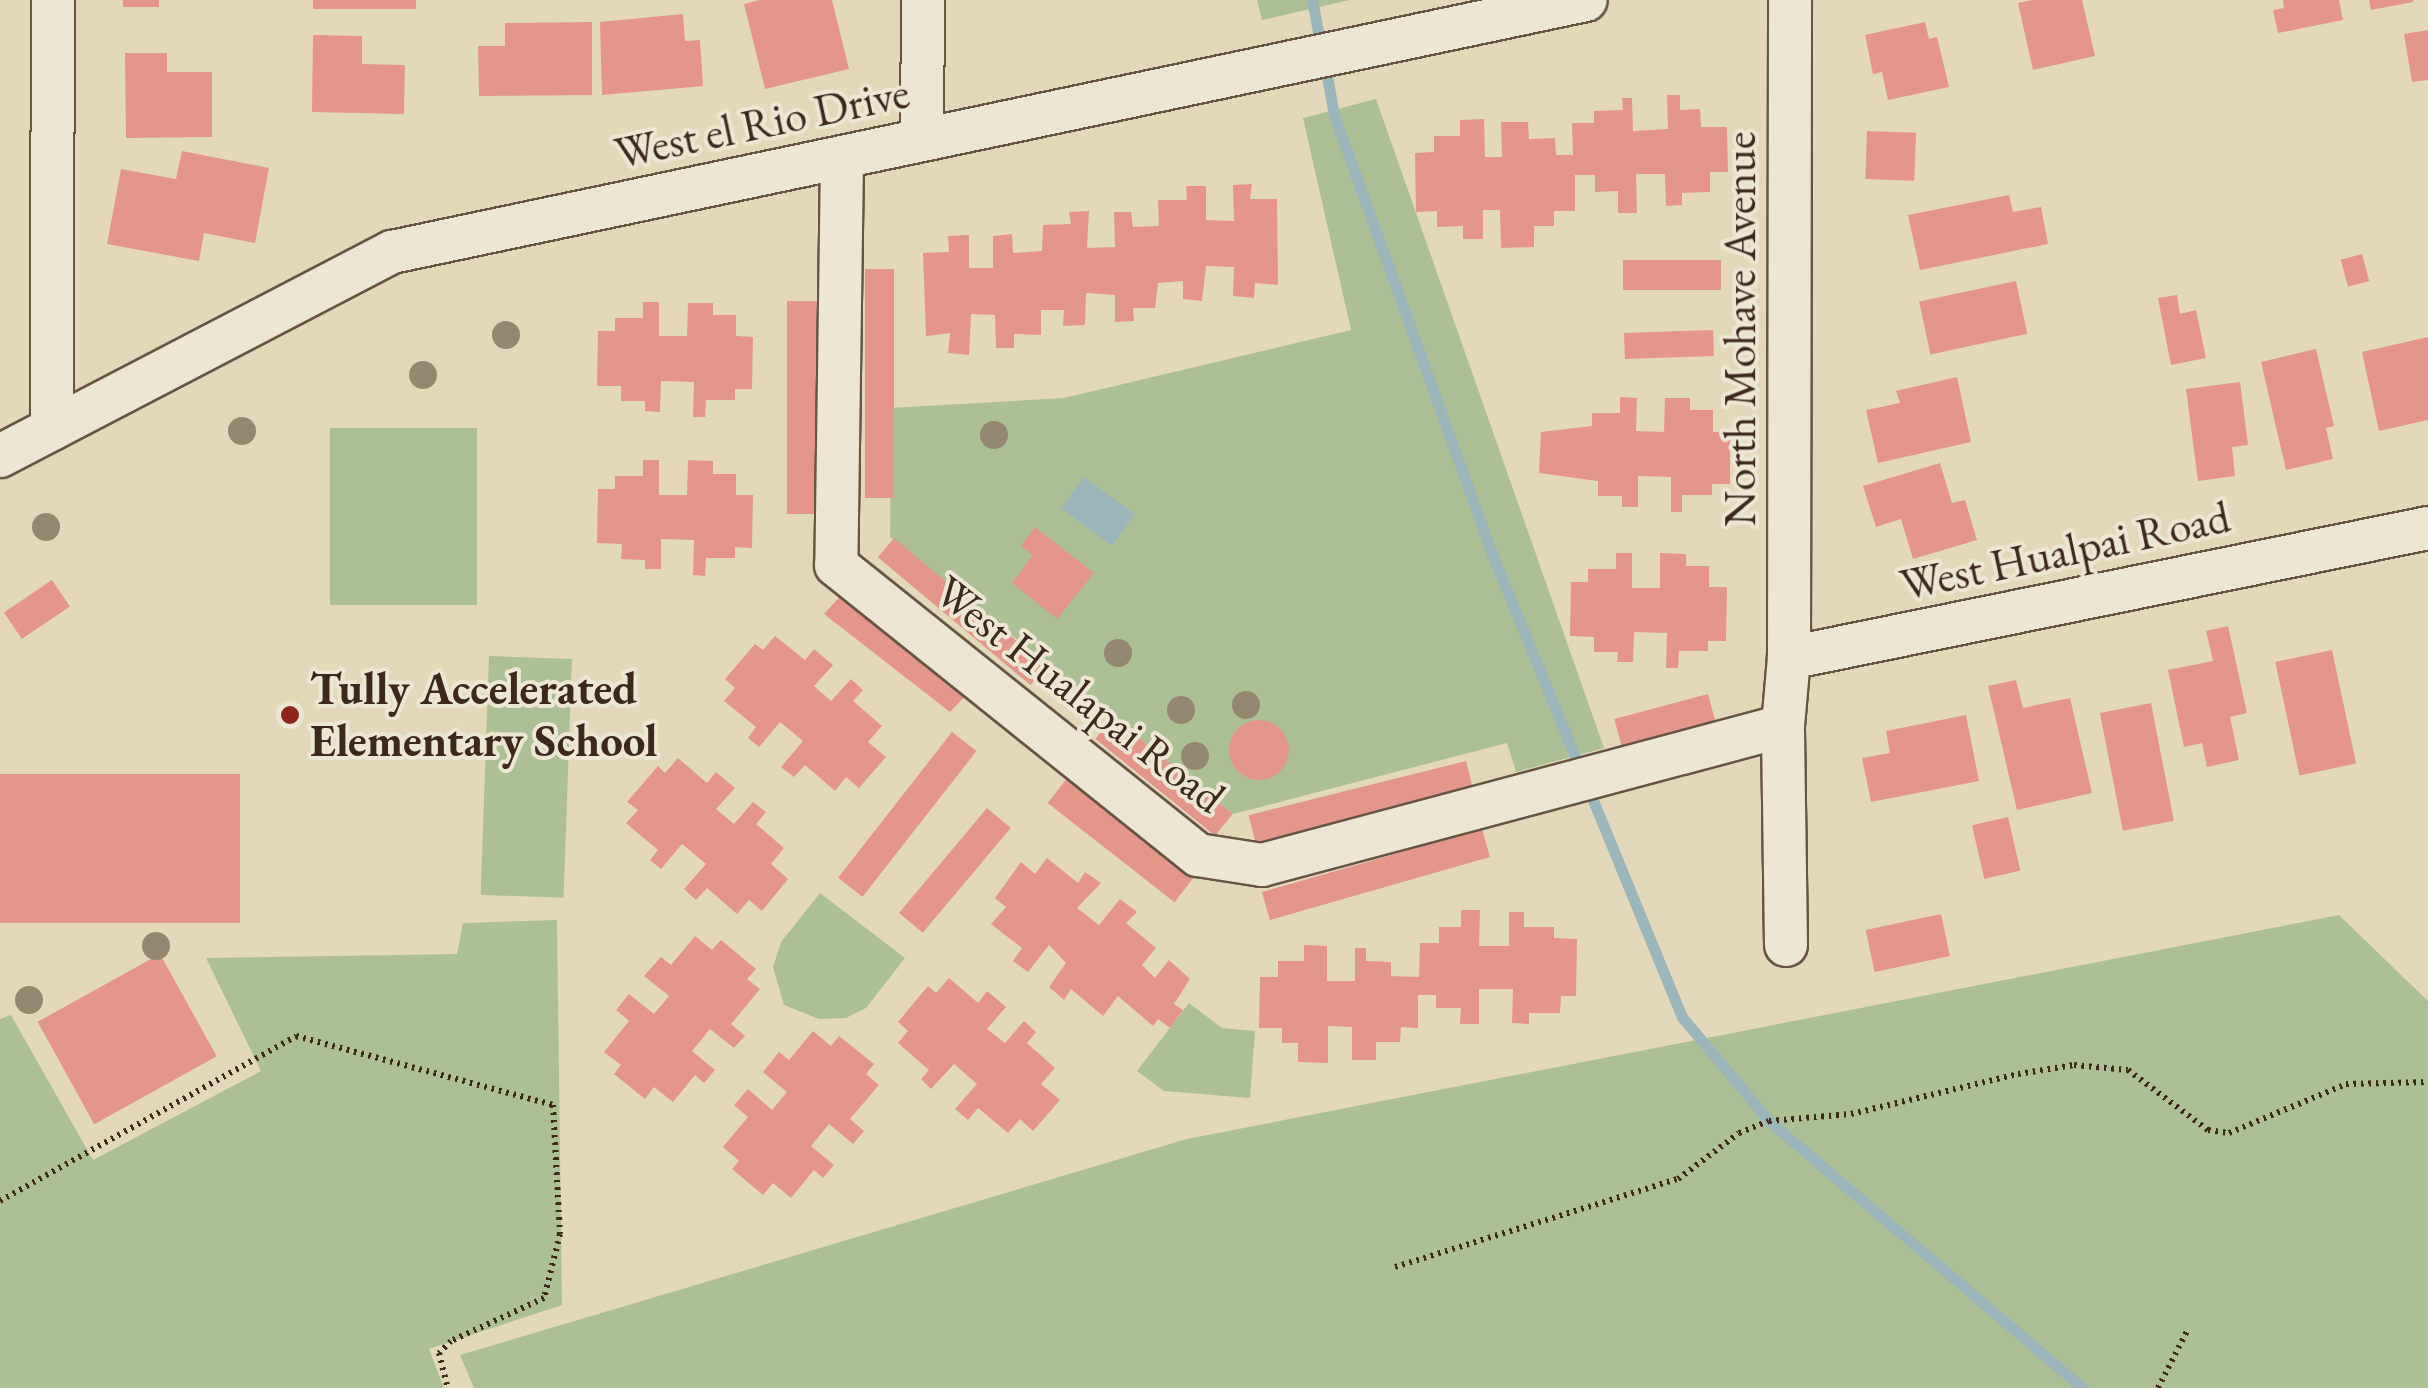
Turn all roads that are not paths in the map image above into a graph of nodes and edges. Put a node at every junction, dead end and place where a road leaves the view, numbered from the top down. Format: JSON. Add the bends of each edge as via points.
{"nodes":[{"id":1,"x":53,"y":0,"type":"edge"},
{"id":2,"x":923,"y":0,"type":"edge"},
{"id":3,"x":1586,"y":0,"type":"edge"},
{"id":4,"x":1790,"y":0,"type":"edge"},
{"id":5,"x":922,"y":139,"type":"junction"},
{"id":6,"x":842,"y":160,"type":"junction"},
{"id":7,"x":52,"y":429,"type":"junction"},
{"id":8,"x":0,"y":456,"type":"edge"},
{"id":9,"x":2428,"y":528,"type":"edge"},
{"id":10,"x":1789,"y":658,"type":"junction"},
{"id":11,"x":1783,"y":726,"type":"junction"},
{"id":12,"x":1786,"y":944,"type":"dead end"}],
"edges":[{"from":1,"to":7,"type":"street"},
{"from":2,"to":5,"type":"street"},
{"from":3,"to":5,"type":"street","name":"West el Rio Drive"},
{"from":4,"to":10,"type":"street","name":"North Mohave Avenue"},
{"from":5,"to":6,"type":"street","name":"West el Rio Drive"},
{"from":6,"to":7,"type":"street","name":"West el Rio Drive","via":[[392,252]]},
{"from":6,"to":11,"type":"street","name":"West Hualapai Road","via":[[836,565],[1198,855],[1262,866]]},
{"from":7,"to":8,"type":"street","name":"West el Rio Drive"},
{"from":9,"to":10,"type":"street","name":"West Hualpai Road"},
{"from":10,"to":11,"type":"street"},
{"from":11,"to":12,"type":"street"}]}
